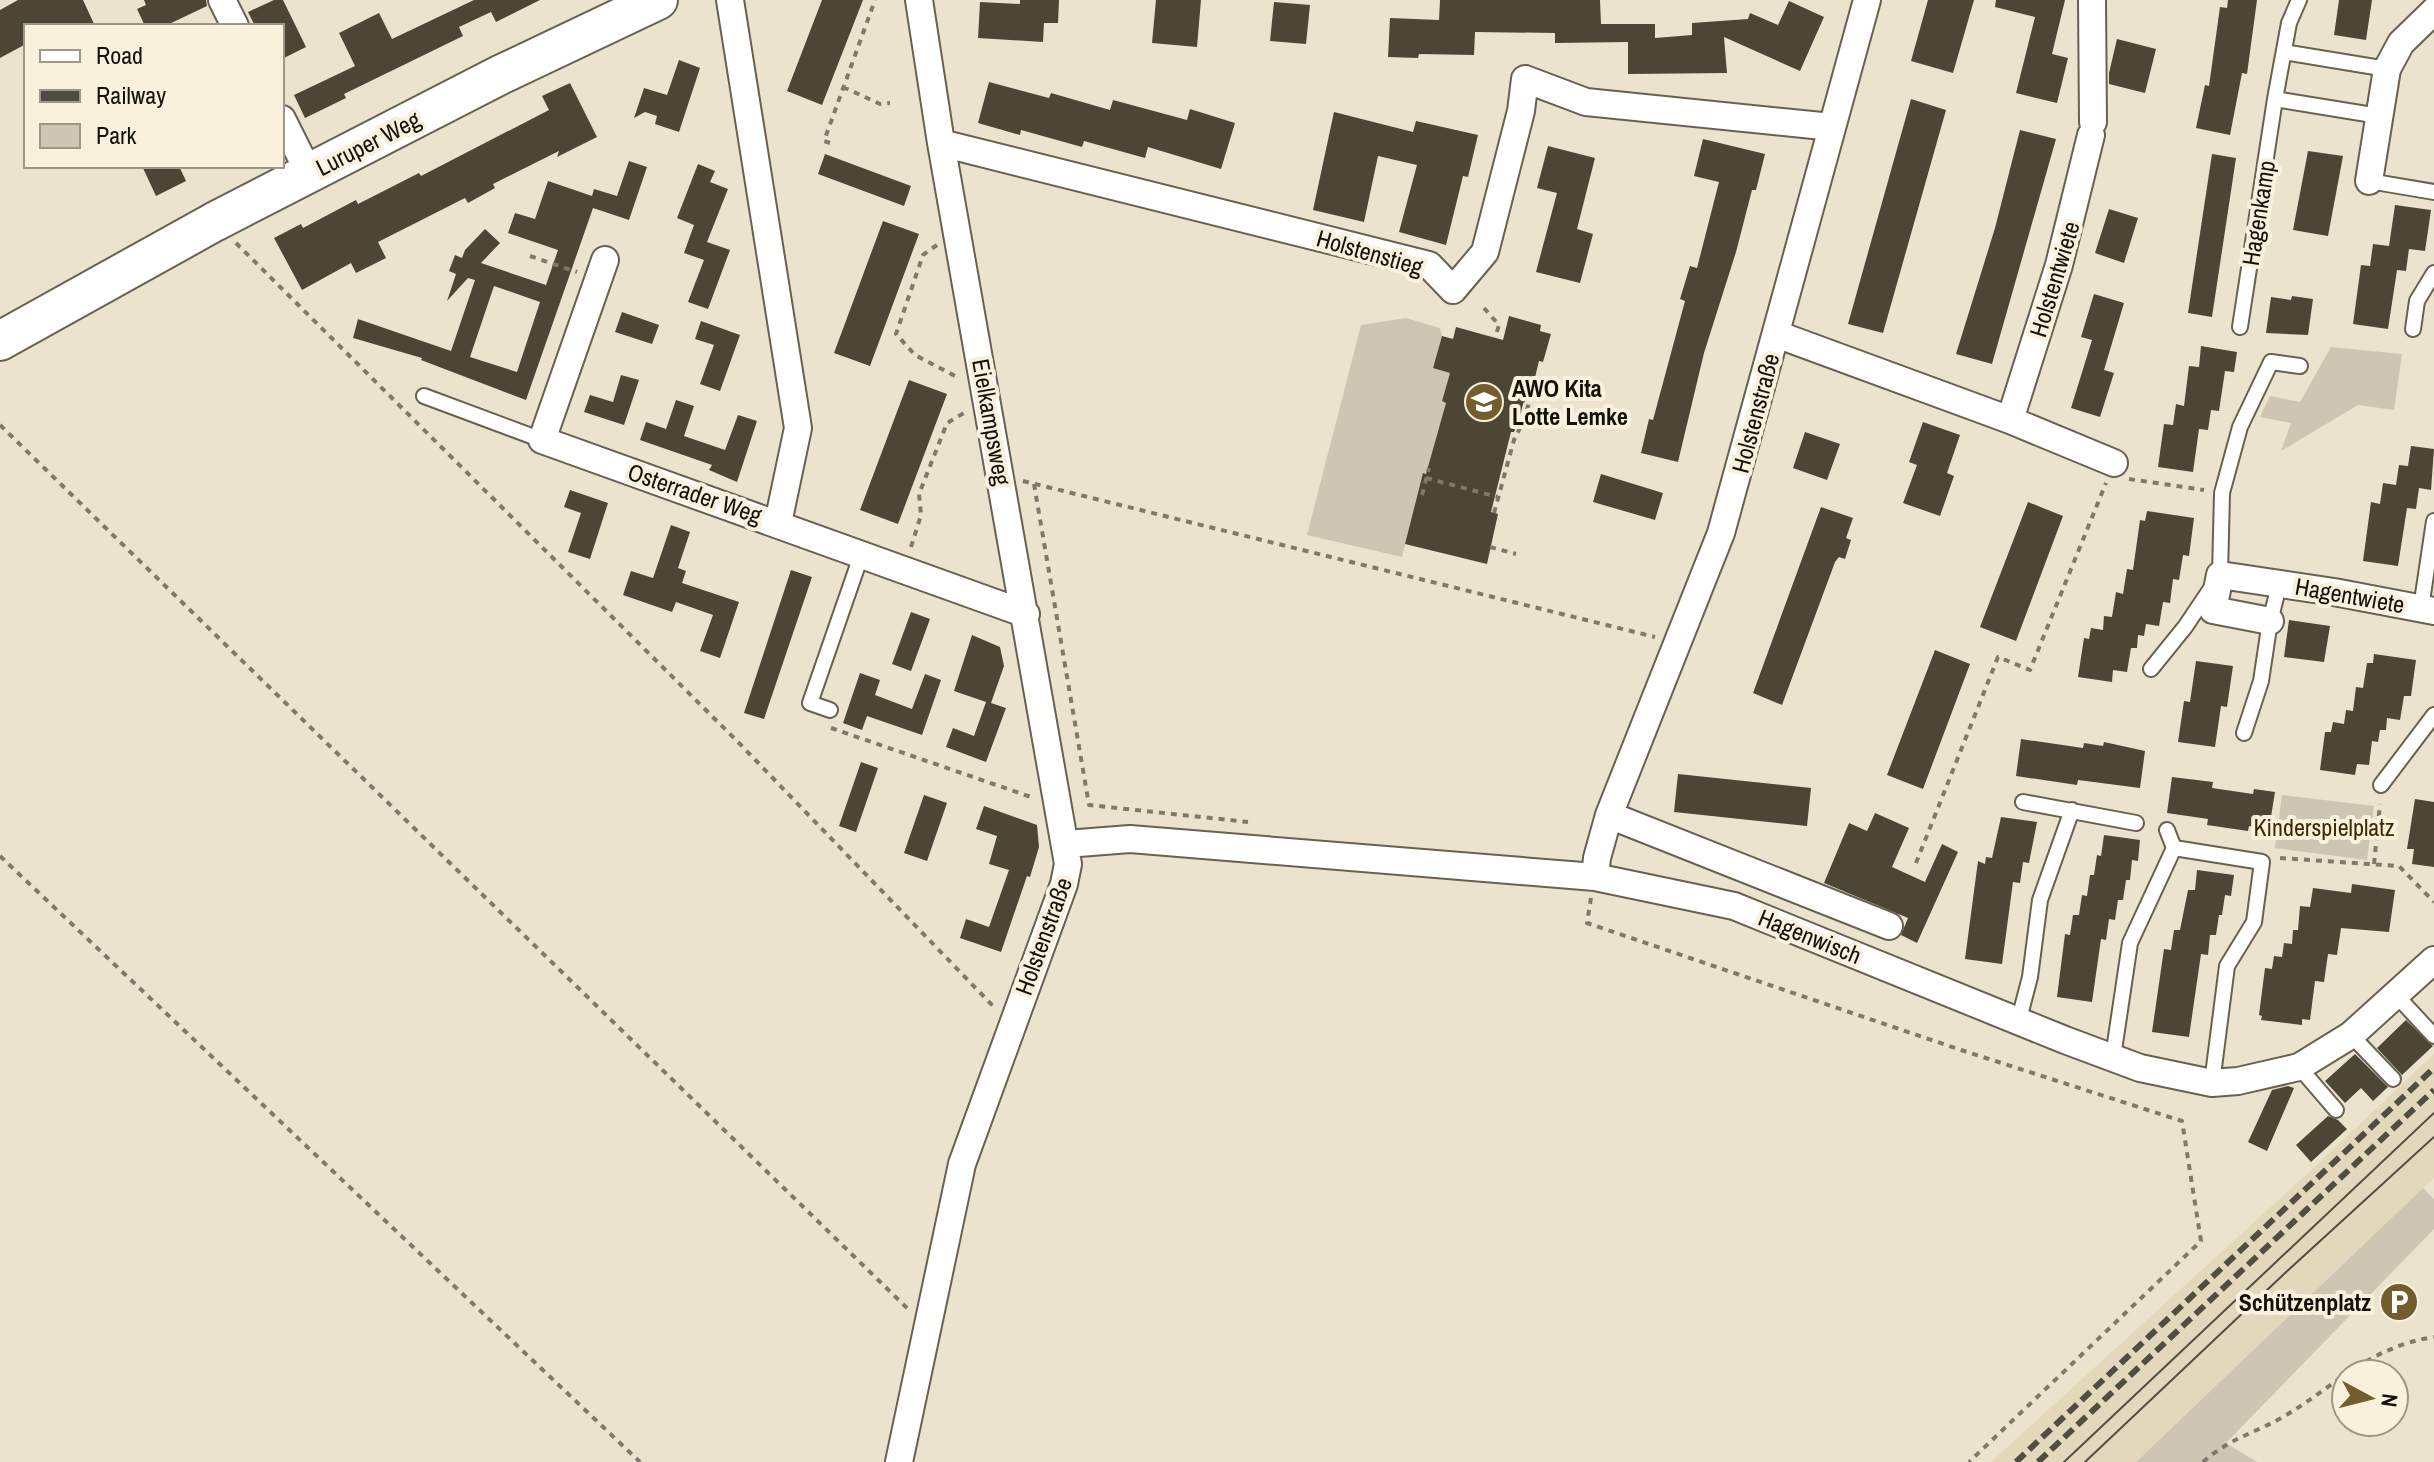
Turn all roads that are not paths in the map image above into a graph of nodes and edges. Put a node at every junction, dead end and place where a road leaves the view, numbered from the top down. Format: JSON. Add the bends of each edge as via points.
{"nodes":[{"id":1,"x":222,"y":0,"type":"edge"},
{"id":2,"x":658,"y":0,"type":"edge"},
{"id":3,"x":730,"y":0,"type":"edge"},
{"id":4,"x":919,"y":0,"type":"edge"},
{"id":5,"x":1867,"y":0,"type":"edge"},
{"id":6,"x":2092,"y":0,"type":"edge"},
{"id":7,"x":2299,"y":0,"type":"edge"},
{"id":8,"x":2434,"y":11,"type":"edge"},
{"id":9,"x":234,"y":24,"type":"edge"},
{"id":10,"x":2284,"y":52,"type":"junction"},
{"id":11,"x":2387,"y":69,"type":"junction"},
{"id":12,"x":2275,"y":99,"type":"junction"},
{"id":13,"x":2379,"y":116,"type":"junction"},
{"id":14,"x":284,"y":123,"type":"edge"},
{"id":15,"x":1832,"y":127,"type":"junction"},
{"id":16,"x":941,"y":143,"type":"junction"},
{"id":17,"x":309,"y":173,"type":"junction"},
{"id":18,"x":2369,"y":181,"type":"joint"},
{"id":19,"x":2434,"y":192,"type":"edge"},
{"id":20,"x":602,"y":270,"type":"road end"},
{"id":21,"x":2434,"y":273,"type":"edge"},
{"id":22,"x":2240,"y":327,"type":"dead end"},
{"id":23,"x":2413,"y":329,"type":"dead end"},
{"id":24,"x":1776,"y":334,"type":"junction"},
{"id":25,"x":0,"y":341,"type":"edge"},
{"id":26,"x":2300,"y":366,"type":"dead end"},
{"id":27,"x":424,"y":396,"type":"dead end"},
{"id":28,"x":2010,"y":420,"type":"junction"},
{"id":29,"x":542,"y":440,"type":"junction"},
{"id":30,"x":2114,"y":463,"type":"road end"},
{"id":31,"x":2434,"y":521,"type":"edge"},
{"id":32,"x":778,"y":523,"type":"junction"},
{"id":33,"x":862,"y":553,"type":"junction"},
{"id":34,"x":2220,"y":575,"type":"junction"},
{"id":35,"x":2280,"y":582,"type":"junction"},
{"id":36,"x":2428,"y":610,"type":"edge"},
{"id":37,"x":1026,"y":614,"type":"junction"},
{"id":38,"x":2270,"y":621,"type":"junction"},
{"id":39,"x":2151,"y":669,"type":"dead end"},
{"id":40,"x":830,"y":710,"type":"road end"},
{"id":41,"x":2434,"y":715,"type":"edge"},
{"id":42,"x":2244,"y":733,"type":"dead end"},
{"id":43,"x":2381,"y":785,"type":"road end"},
{"id":44,"x":2023,"y":802,"type":"dead end"},
{"id":45,"x":2072,"y":810,"type":"junction"},
{"id":46,"x":1609,"y":815,"type":"junction"},
{"id":47,"x":2136,"y":823,"type":"dead end"},
{"id":48,"x":2167,"y":830,"type":"dead end"},
{"id":49,"x":1066,"y":844,"type":"junction"},
{"id":50,"x":2174,"y":848,"type":"junction"},
{"id":51,"x":1595,"y":877,"type":"junction"},
{"id":52,"x":1889,"y":926,"type":"dead end"},
{"id":53,"x":2434,"y":960,"type":"edge"},
{"id":54,"x":2396,"y":995,"type":"junction"},
{"id":55,"x":2019,"y":1019,"type":"junction"},
{"id":56,"x":2351,"y":1035,"type":"junction"},
{"id":57,"x":2434,"y":1036,"type":"edge"},
{"id":58,"x":2113,"y":1057,"type":"junction"},
{"id":59,"x":2299,"y":1067,"type":"junction"},
{"id":60,"x":2393,"y":1079,"type":"dead end"},
{"id":61,"x":2212,"y":1083,"type":"junction"},
{"id":62,"x":2336,"y":1110,"type":"dead end"},
{"id":63,"x":899,"y":1462,"type":"edge"}],
"edges":[{"from":1,"to":9,"type":"street"},
{"from":2,"to":17,"type":"street","name":"Luruper Weg"},
{"from":3,"to":32,"type":"street","via":[[798,428]]},
{"from":4,"to":16,"type":"street","name":"Eielkampsweg"},
{"from":5,"to":15,"type":"street","name":"Holstenstraße"},
{"from":6,"to":28,"type":"street","name":"Holstentwiete","via":[[2092,129],[2059,265]]},
{"from":7,"to":10,"type":"lane","name":"Hagenkamp"},
{"from":8,"to":11,"type":"street","via":[[2401,43]]},
{"from":10,"to":11,"type":"lane"},
{"from":10,"to":12,"type":"lane","name":"Hagenkamp"},
{"from":11,"to":13,"type":"street"},
{"from":12,"to":13,"type":"lane"},
{"from":12,"to":22,"type":"lane","name":"Hagenkamp"},
{"from":13,"to":18,"type":"street"},
{"from":14,"to":17,"type":"street"},
{"from":15,"to":16,"type":"street","name":"Holstenstieg","via":[[1586,102],[1525,79],[1485,252],[1453,290],[1429,265]]},
{"from":15,"to":24,"type":"street","name":"Holstenstraße"},
{"from":16,"to":37,"type":"street","name":"Eielkampsweg"},
{"from":17,"to":25,"type":"street","name":"Luruper Weg"},
{"from":18,"to":19,"type":"lane"},
{"from":20,"to":29,"type":"street"},
{"from":21,"to":23,"type":"lane","via":[[2417,301]]},
{"from":24,"to":28,"type":"street"},
{"from":24,"to":46,"type":"street","name":"Holstenstraße","via":[[1721,533]]},
{"from":26,"to":34,"type":"lane","name":"Hagentwiete","via":[[2271,362],[2240,427],[2222,493]]},
{"from":27,"to":29,"type":"lane"},
{"from":28,"to":30,"type":"street"},
{"from":29,"to":32,"type":"street","name":"Osterrader Weg"},
{"from":31,"to":36,"type":"lane","name":"Hagentwiete"},
{"from":32,"to":33,"type":"street","name":"Osterrader Weg"},
{"from":33,"to":37,"type":"street","name":"Osterrader Weg"},
{"from":33,"to":40,"type":"lane","via":[[810,703]]},
{"from":34,"to":35,"type":"street","name":"Hagentwiete"},
{"from":34,"to":38,"type":"street","name":"Hagentwiete","via":[[2213,610]]},
{"from":34,"to":39,"type":"lane"},
{"from":35,"to":36,"type":"street","name":"Hagentwiete"},
{"from":35,"to":38,"type":"lane","name":"Hagentwiete"},
{"from":37,"to":49,"type":"street","name":"Eielkampsweg"},
{"from":38,"to":42,"type":"lane","name":"Hagentwiete","via":[[2261,681]]},
{"from":41,"to":43,"type":"lane"},
{"from":44,"to":45,"type":"lane"},
{"from":45,"to":47,"type":"lane"},
{"from":45,"to":55,"type":"lane","via":[[2040,900]]},
{"from":46,"to":51,"type":"street","name":"Holstenstraße"},
{"from":46,"to":52,"type":"street"},
{"from":48,"to":50,"type":"lane"},
{"from":49,"to":51,"type":"street","name":"Holstenstraße","via":[[1130,839]]},
{"from":49,"to":63,"type":"street","name":"Holstenstraße","via":[[1064,884],[962,1164]]},
{"from":50,"to":58,"type":"lane","via":[[2130,943]]},
{"from":50,"to":61,"type":"lane","via":[[2262,862],[2254,922],[2227,966]]},
{"from":51,"to":55,"type":"street","name":"Hagenwisch","via":[[1734,906]]},
{"from":53,"to":54,"type":"street","name":"Hagenwisch"},
{"from":54,"to":56,"type":"street","name":"Hagenwisch"},
{"from":54,"to":57,"type":"lane"},
{"from":55,"to":58,"type":"street","name":"Hagenwisch"},
{"from":56,"to":59,"type":"street","name":"Hagenwisch"},
{"from":56,"to":60,"type":"lane"},
{"from":58,"to":61,"type":"street","name":"Hagenwisch"},
{"from":59,"to":61,"type":"street","name":"Hagenwisch"},
{"from":59,"to":62,"type":"lane"}]}
